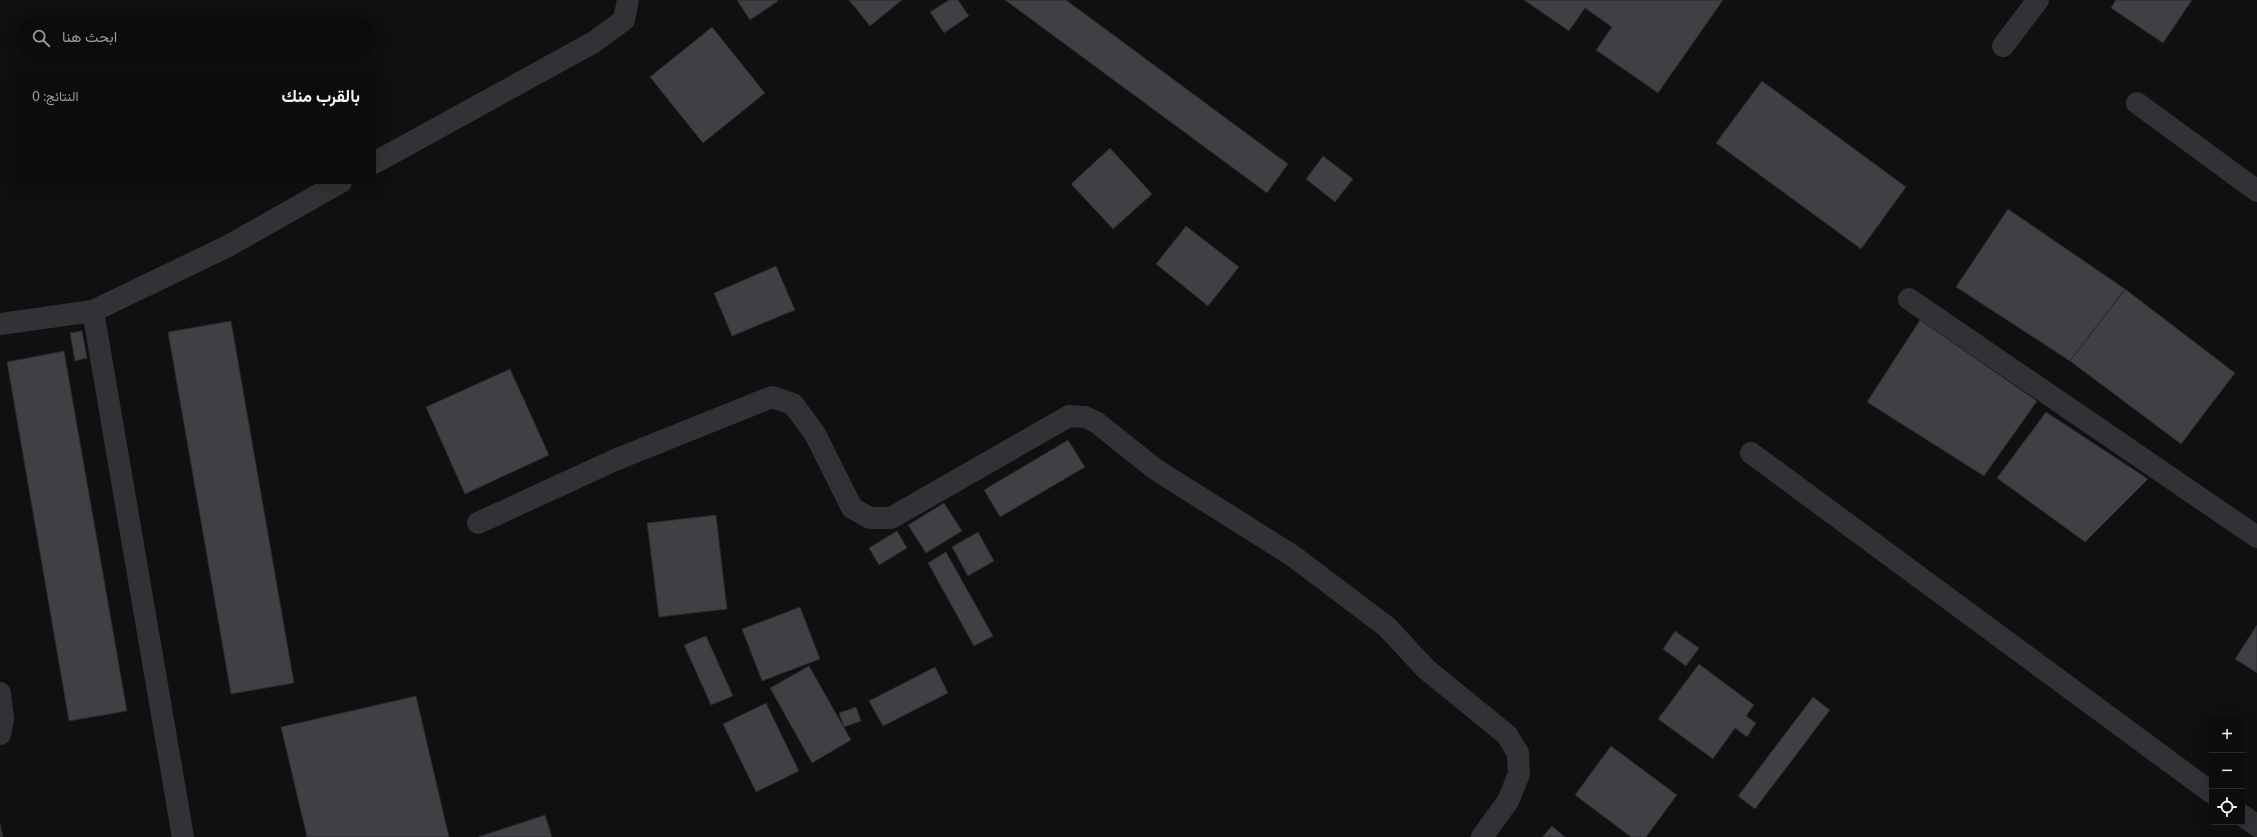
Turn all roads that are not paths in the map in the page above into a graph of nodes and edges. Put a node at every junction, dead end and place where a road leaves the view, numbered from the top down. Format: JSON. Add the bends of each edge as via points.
{"nodes":[{"id":1,"x":628,"y":0,"type":"edge"},
{"id":2,"x":2038,"y":0,"type":"edge"},
{"id":3,"x":2003,"y":46,"type":"dead end"},
{"id":4,"x":2136,"y":104,"type":"dead end"},
{"id":5,"x":376,"y":162,"type":"edge"},
{"id":6,"x":337,"y":184,"type":"edge"},
{"id":7,"x":2257,"y":191,"type":"edge"},
{"id":8,"x":1909,"y":299,"type":"dead end"},
{"id":9,"x":93,"y":310,"type":"junction"},
{"id":10,"x":0,"y":324,"type":"edge"},
{"id":11,"x":1751,"y":453,"type":"dead end"},
{"id":12,"x":478,"y":523,"type":"dead end"},
{"id":13,"x":2257,"y":537,"type":"edge"},
{"id":14,"x":0,"y":693,"type":"edge"},
{"id":15,"x":0,"y":734,"type":"edge"},
{"id":16,"x":2209,"y":790,"type":"edge"},
{"id":17,"x":2245,"y":817,"type":"edge"},
{"id":18,"x":2257,"y":826,"type":"edge"},
{"id":19,"x":184,"y":837,"type":"edge"},
{"id":20,"x":1482,"y":837,"type":"edge"}],
"edges":[{"from":1,"to":5,"type":"street","via":[[624,20],[594,42]]},
{"from":2,"to":3,"type":"street"},
{"from":4,"to":7,"type":"street"},
{"from":6,"to":9,"type":"street","via":[[228,246]]},
{"from":8,"to":13,"type":"street"},
{"from":9,"to":10,"type":"street"},
{"from":9,"to":19,"type":"street"},
{"from":11,"to":16,"type":"street"},
{"from":12,"to":20,"type":"street","via":[[615,460],[772,397],[793,404],[815,434],[852,508],[870,518],[891,518],[1069,416],[1085,417],[1096,422],[1155,468],[1312,570],[1387,627],[1426,669],[1507,736],[1518,753],[1519,774],[1508,801]]},
{"from":14,"to":15,"type":"street","via":[[3,719]]},
{"from":17,"to":18,"type":"street"}]}
